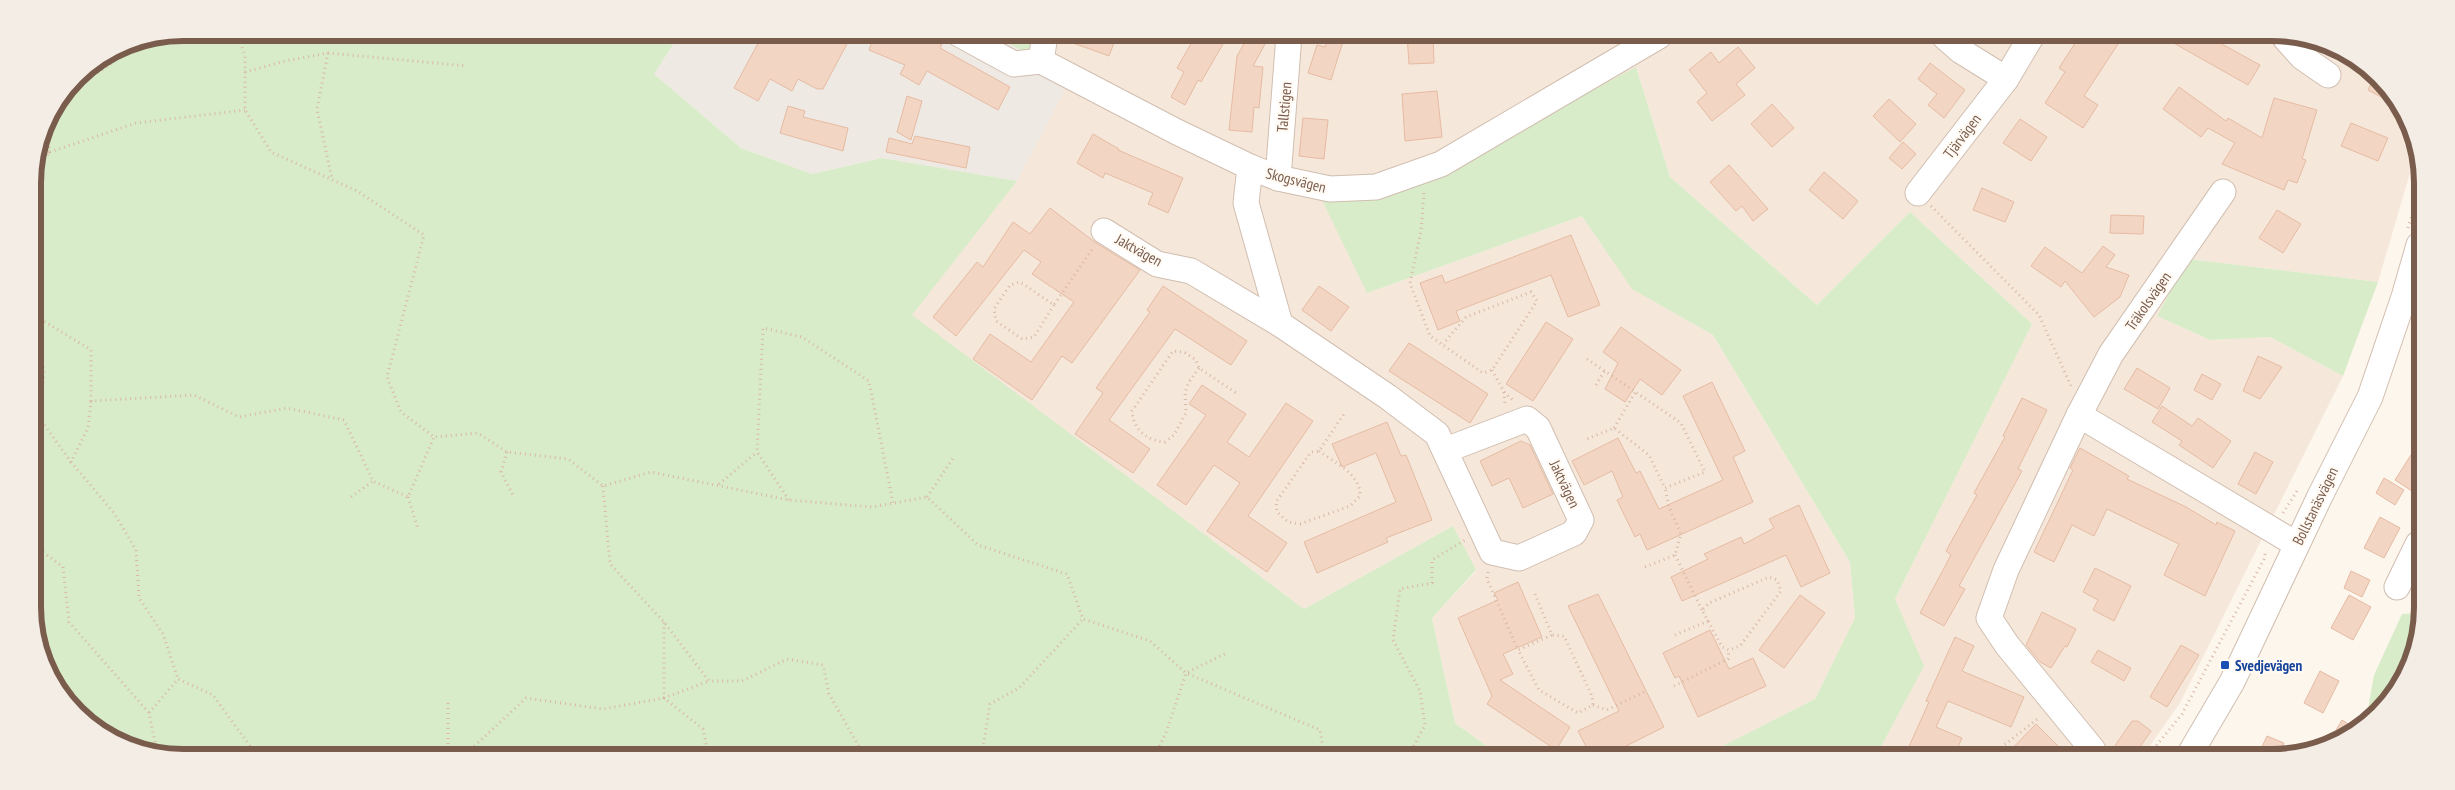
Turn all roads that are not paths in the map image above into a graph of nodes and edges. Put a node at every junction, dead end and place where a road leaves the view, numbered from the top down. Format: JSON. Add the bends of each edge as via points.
{"nodes":[{"id":1,"x":972,"y":41,"type":"edge"},
{"id":2,"x":1044,"y":41,"type":"edge"},
{"id":3,"x":1289,"y":41,"type":"edge"},
{"id":4,"x":1646,"y":41,"type":"edge"},
{"id":5,"x":1950,"y":41,"type":"edge"},
{"id":6,"x":2029,"y":41,"type":"edge"},
{"id":7,"x":2289,"y":42,"type":"edge"},
{"id":8,"x":1041,"y":61,"type":"junction"},
{"id":9,"x":2328,"y":75,"type":"dead end"},
{"id":10,"x":2006,"y":79,"type":"junction"},
{"id":11,"x":1250,"y":167,"type":"junction"},
{"id":12,"x":1278,"y":178,"type":"junction"},
{"id":13,"x":2223,"y":192,"type":"dead end"},
{"id":14,"x":1918,"y":194,"type":"road end"},
{"id":15,"x":1104,"y":231,"type":"road end"},
{"id":16,"x":2413,"y":240,"type":"edge"},
{"id":17,"x":2412,"y":299,"type":"edge"},
{"id":18,"x":1280,"y":324,"type":"junction"},
{"id":19,"x":2080,"y":415,"type":"junction"},
{"id":20,"x":1446,"y":450,"type":"junction"},
{"id":21,"x":2296,"y":544,"type":"junction"},
{"id":22,"x":2414,"y":552,"type":"edge"},
{"id":23,"x":2397,"y":588,"type":"dead end"},
{"id":24,"x":2092,"y":748,"type":"edge"},
{"id":25,"x":2193,"y":748,"type":"edge"}],
"edges":[{"from":1,"to":8,"type":"street","via":[[1014,64]]},
{"from":2,"to":8,"type":"street"},
{"from":3,"to":12,"type":"street","name":"Tallstigen"},
{"from":4,"to":12,"type":"street","name":"Skogsvägen","via":[[1441,164],[1376,187],[1330,189]]},
{"from":5,"to":10,"type":"street"},
{"from":6,"to":10,"type":"street","name":"Tjärvägen"},
{"from":7,"to":9,"type":"street"},
{"from":8,"to":11,"type":"street","name":"Skogsvägen"},
{"from":10,"to":14,"type":"street","name":"Tjärvägen"},
{"from":11,"to":12,"type":"street","name":"Skogsvägen"},
{"from":11,"to":18,"type":"street","via":[[1246,202]]},
{"from":13,"to":19,"type":"street","name":"Träkolsvägen","via":[[2111,354]]},
{"from":15,"to":18,"type":"street","name":"Jaktvägen","via":[[1157,264],[1191,271]]},
{"from":16,"to":17,"type":"street","name":"Bollstanäsvägen"},
{"from":17,"to":21,"type":"street","name":"Bollstanäsvägen","via":[[2370,397]]},
{"from":18,"to":20,"type":"street","name":"Jaktvägen","via":[[1437,434]]},
{"from":19,"to":21,"type":"street"},
{"from":19,"to":24,"type":"street","via":[[2006,570],[1989,618],[2007,645]]},
{"from":20,"to":20,"type":"street","name":"Jaktvägen","via":[[1527,419],[1538,428],[1582,520],[1574,533],[1519,558],[1487,541]]},
{"from":21,"to":25,"type":"street","name":"Bollstanäsvägen","via":[[2232,682]]},
{"from":22,"to":23,"type":"street"}]}
